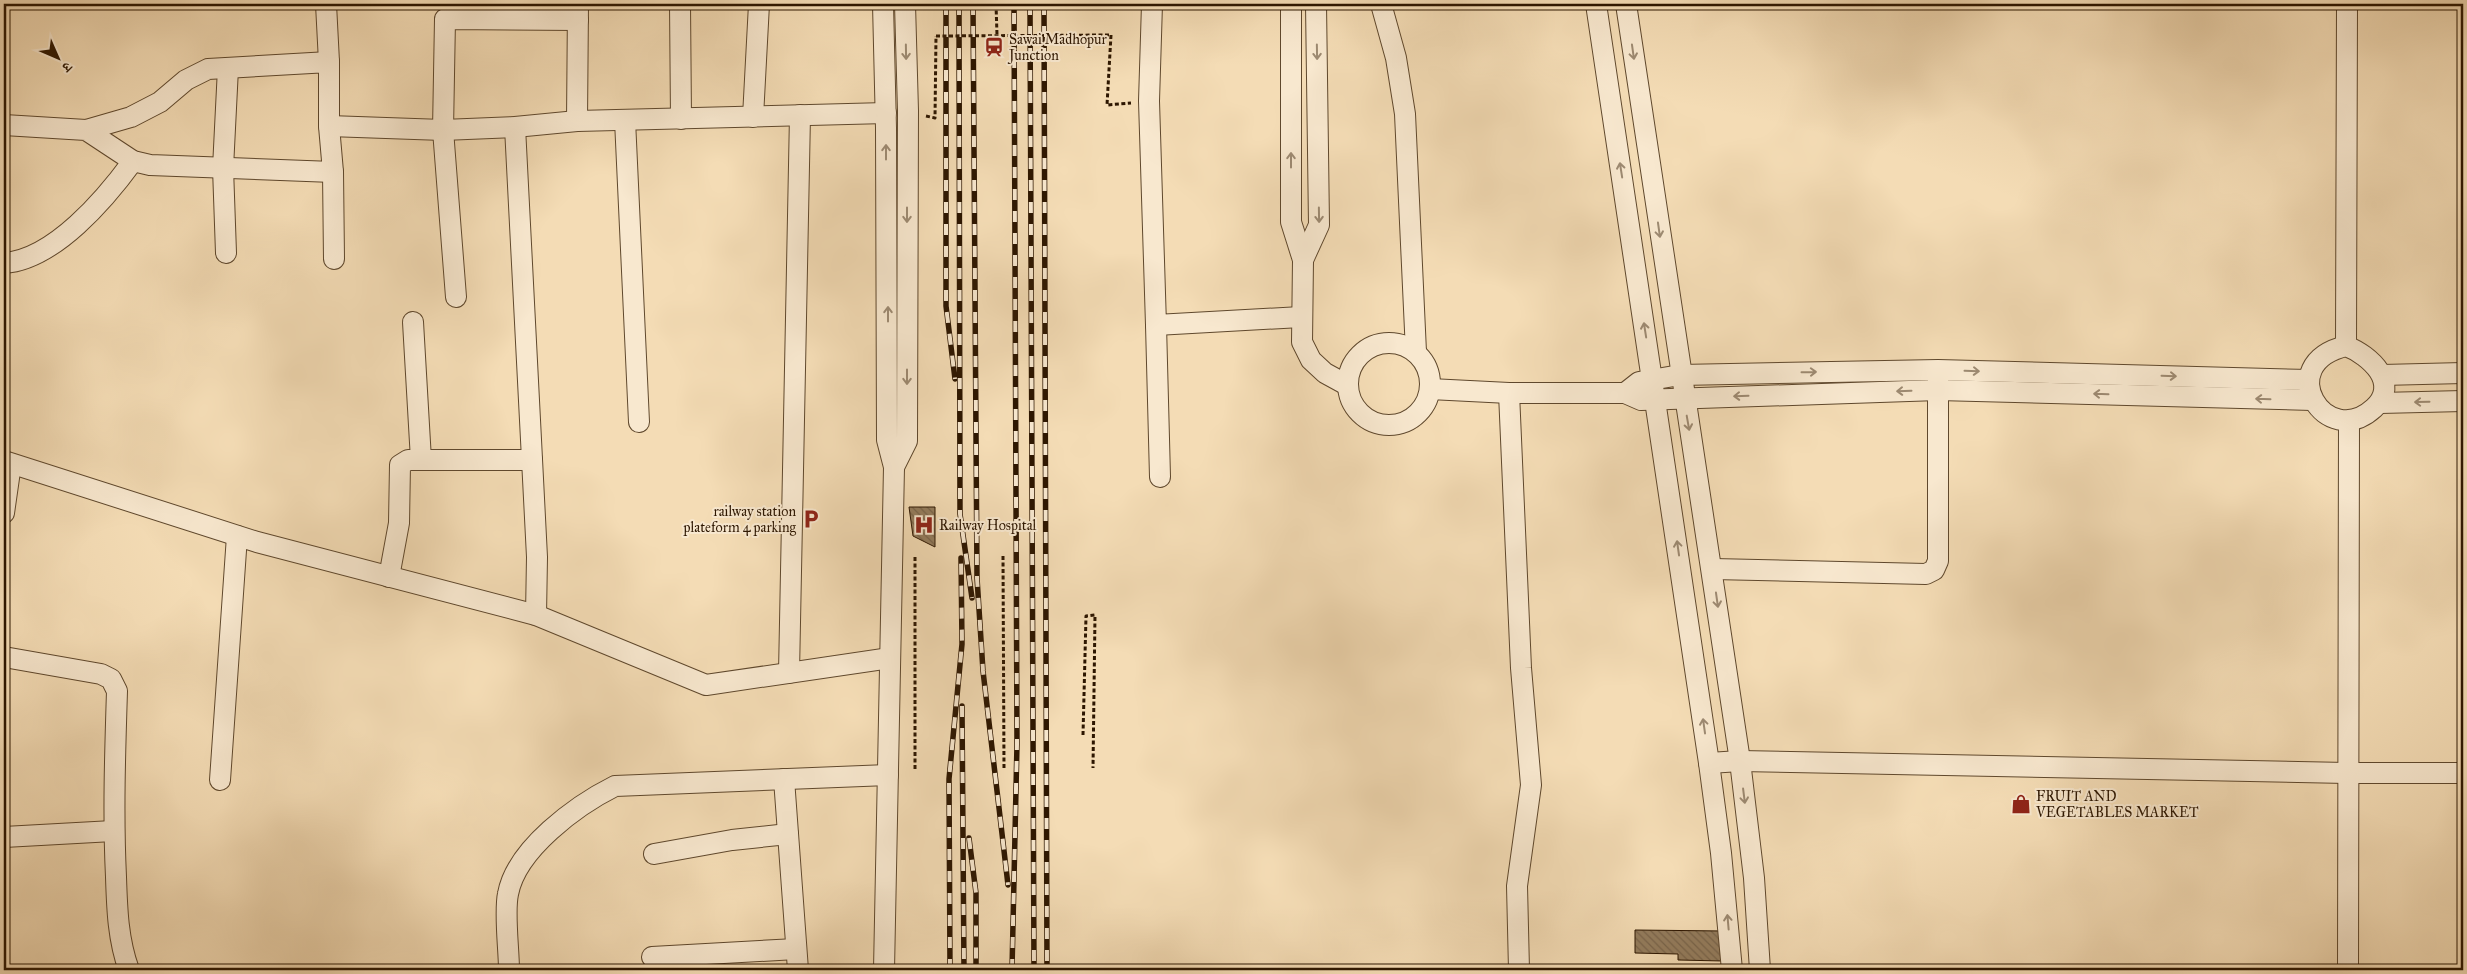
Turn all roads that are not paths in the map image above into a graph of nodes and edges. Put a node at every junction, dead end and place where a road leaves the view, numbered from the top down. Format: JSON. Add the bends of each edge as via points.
{"nodes":[{"id":1,"x":326,"y":4,"type":"edge"},
{"id":2,"x":680,"y":4,"type":"edge"},
{"id":3,"x":759,"y":4,"type":"edge"},
{"id":4,"x":883,"y":4,"type":"edge"},
{"id":5,"x":905,"y":4,"type":"edge"},
{"id":6,"x":1152,"y":4,"type":"edge"},
{"id":7,"x":1291,"y":4,"type":"edge"},
{"id":8,"x":1316,"y":4,"type":"edge"},
{"id":9,"x":1381,"y":4,"type":"edge"},
{"id":10,"x":1596,"y":4,"type":"edge"},
{"id":11,"x":1626,"y":4,"type":"edge"},
{"id":12,"x":2347,"y":4,"type":"edge"},
{"id":13,"x":446,"y":11,"type":"edge"},
{"id":14,"x":578,"y":12,"type":"edge"},
{"id":15,"x":329,"y":62,"type":"junction"},
{"id":16,"x":228,"y":68,"type":"junction"},
{"id":17,"x":886,"y":113,"type":"junction"},
{"id":18,"x":800,"y":115,"type":"junction"},
{"id":19,"x":753,"y":117,"type":"junction"},
{"id":20,"x":681,"y":119,"type":"junction"},
{"id":21,"x":625,"y":120,"type":"junction"},
{"id":22,"x":577,"y":121,"type":"junction"},
{"id":23,"x":4,"y":125,"type":"edge"},
{"id":24,"x":329,"y":126,"type":"junction"},
{"id":25,"x":515,"y":127,"type":"junction"},
{"id":26,"x":86,"y":130,"type":"junction"},
{"id":27,"x":443,"y":130,"type":"junction"},
{"id":28,"x":133,"y":161,"type":"junction"},
{"id":29,"x":223,"y":168,"type":"junction"},
{"id":30,"x":333,"y":172,"type":"junction"},
{"id":31,"x":226,"y":254,"type":"dead end"},
{"id":32,"x":334,"y":259,"type":"dead end"},
{"id":33,"x":1303,"y":260,"type":"junction"},
{"id":34,"x":4,"y":263,"type":"edge"},
{"id":35,"x":456,"y":297,"type":"dead end"},
{"id":36,"x":1301,"y":317,"type":"junction"},
{"id":37,"x":413,"y":322,"type":"dead end"},
{"id":38,"x":1156,"y":325,"type":"junction"},
{"id":39,"x":2346,"y":346,"type":"junction"},
{"id":40,"x":1416,"y":352,"type":"junction"},
{"id":41,"x":2463,"y":373,"type":"edge"},
{"id":42,"x":1680,"y":375,"type":"junction"},
{"id":43,"x":2382,"y":375,"type":"junction"},
{"id":44,"x":1653,"y":379,"type":"junction"},
{"id":45,"x":1938,"y":380,"type":"junction"},
{"id":46,"x":2309,"y":380,"type":"junction"},
{"id":47,"x":1347,"y":385,"type":"junction"},
{"id":48,"x":1430,"y":389,"type":"junction"},
{"id":49,"x":1625,"y":393,"type":"junction"},
{"id":50,"x":1509,"y":394,"type":"junction"},
{"id":51,"x":1684,"y":397,"type":"junction"},
{"id":52,"x":1656,"y":400,"type":"junction"},
{"id":53,"x":2312,"y":400,"type":"junction"},
{"id":54,"x":2463,"y":401,"type":"edge"},
{"id":55,"x":2380,"y":403,"type":"junction"},
{"id":56,"x":2349,"y":421,"type":"junction"},
{"id":57,"x":639,"y":422,"type":"dead end"},
{"id":58,"x":421,"y":460,"type":"junction"},
{"id":59,"x":532,"y":460,"type":"junction"},
{"id":60,"x":8,"y":462,"type":"edge"},
{"id":61,"x":894,"y":467,"type":"junction"},
{"id":62,"x":1160,"y":477,"type":"dead end"},
{"id":63,"x":4,"y":513,"type":"edge"},
{"id":64,"x":237,"y":536,"type":"junction"},
{"id":65,"x":1713,"y":569,"type":"junction"},
{"id":66,"x":389,"y":577,"type":"junction"},
{"id":67,"x":536,"y":615,"type":"junction"},
{"id":68,"x":4,"y":657,"type":"edge"},
{"id":69,"x":890,"y":658,"type":"junction"},
{"id":70,"x":789,"y":673,"type":"junction"},
{"id":71,"x":1740,"y":761,"type":"junction"},
{"id":72,"x":1709,"y":763,"type":"junction"},
{"id":73,"x":2463,"y":773,"type":"edge"},
{"id":74,"x":2348,"y":774,"type":"junction"},
{"id":75,"x":888,"y":775,"type":"junction"},
{"id":76,"x":784,"y":779,"type":"junction"},
{"id":77,"x":220,"y":780,"type":"dead end"},
{"id":78,"x":113,"y":832,"type":"junction"},
{"id":79,"x":788,"y":834,"type":"junction"},
{"id":80,"x":4,"y":837,"type":"edge"},
{"id":81,"x":654,"y":854,"type":"dead end"},
{"id":82,"x":796,"y":949,"type":"junction"},
{"id":83,"x":652,"y":957,"type":"dead end"},
{"id":84,"x":129,"y":970,"type":"edge"},
{"id":85,"x":510,"y":970,"type":"edge"},
{"id":86,"x":798,"y":970,"type":"edge"},
{"id":87,"x":884,"y":970,"type":"edge"},
{"id":88,"x":1519,"y":970,"type":"edge"},
{"id":89,"x":1732,"y":970,"type":"edge"},
{"id":90,"x":1760,"y":970,"type":"edge"},
{"id":91,"x":2348,"y":970,"type":"edge"}],
"edges":[{"from":1,"to":15,"type":"street"},
{"from":2,"to":20,"type":"street"},
{"from":3,"to":19,"type":"street"},
{"from":4,"to":17,"type":"street"},
{"from":5,"to":61,"type":"street","one_way":true,"via":[[908,111],[907,441]]},
{"from":6,"to":38,"type":"street","via":[[1150,101]]},
{"from":33,"to":7,"type":"street","one_way":true,"via":[[1291,222]]},
{"from":8,"to":33,"type":"street","one_way":true,"via":[[1319,225]]},
{"from":9,"to":40,"type":"street","via":[[1396,58],[1405,114]]},
{"from":44,"to":10,"type":"street","one_way":true},
{"from":11,"to":42,"type":"street","one_way":true},
{"from":12,"to":39,"type":"street"},
{"from":13,"to":14,"type":"street"},
{"from":13,"to":27,"type":"street"},
{"from":14,"to":22,"type":"street"},
{"from":15,"to":16,"type":"street"},
{"from":15,"to":24,"type":"street"},
{"from":16,"to":26,"type":"street","via":[[208,70],[186,80],[160,102],[131,117]]},
{"from":16,"to":29,"type":"street"},
{"from":17,"to":18,"type":"street"},
{"from":61,"to":17,"type":"street","one_way":true,"via":[[887,440]]},
{"from":18,"to":19,"type":"street"},
{"from":18,"to":70,"type":"street"},
{"from":19,"to":20,"type":"street"},
{"from":20,"to":21,"type":"street"},
{"from":21,"to":22,"type":"street"},
{"from":21,"to":57,"type":"street"},
{"from":22,"to":25,"type":"street"},
{"from":23,"to":26,"type":"street"},
{"from":24,"to":27,"type":"street"},
{"from":24,"to":30,"type":"street"},
{"from":25,"to":27,"type":"street"},
{"from":25,"to":59,"type":"street"},
{"from":26,"to":28,"type":"street"},
{"from":27,"to":35,"type":"street"},
{"from":28,"to":29,"type":"street","via":[[150,165]]},
{"from":28,"to":34,"type":"street","via":[[112,190],[72,227],[45,248],[21,260]]},
{"from":29,"to":30,"type":"street"},
{"from":29,"to":31,"type":"street"},
{"from":30,"to":32,"type":"street"},
{"from":33,"to":36,"type":"street"},
{"from":36,"to":38,"type":"street"},
{"from":36,"to":47,"type":"street","via":[[1302,342],[1311,360],[1325,373]]},
{"from":37,"to":58,"type":"street"},
{"from":38,"to":62,"type":"street"},
{"from":39,"to":43,"type":"street","via":[[2362,352]]},
{"from":39,"to":46,"type":"street","via":[[2332,349],[2318,359]]},
{"from":40,"to":47,"type":"street","via":[[1404,345],[1391,343],[1365,350],[1349,371]]},
{"from":40,"to":48,"type":"street","via":[[1430,375]]},
{"from":41,"to":43,"type":"street"},
{"from":42,"to":44,"type":"street"},
{"from":42,"to":45,"type":"street","one_way":true},
{"from":42,"to":51,"type":"street"},
{"from":43,"to":55,"type":"street"},
{"from":44,"to":49,"type":"street","via":[[1639,382]]},
{"from":44,"to":52,"type":"street"},
{"from":45,"to":46,"type":"street","one_way":true},
{"from":45,"to":51,"type":"street","one_way":true},
{"from":53,"to":45,"type":"street","one_way":true},
{"from":45,"to":65,"type":"street","via":[[1938,560],[1934,570],[1926,574]]},
{"from":46,"to":53,"type":"street"},
{"from":47,"to":48,"type":"street","via":[[1356,410],[1367,420],[1387,425],[1407,422],[1418,414]]},
{"from":48,"to":50,"type":"street"},
{"from":49,"to":50,"type":"street"},
{"from":49,"to":52,"type":"street","via":[[1641,400]]},
{"from":50,"to":88,"type":"street","via":[[1521,668],[1531,785],[1517,886]]},
{"from":51,"to":52,"type":"street"},
{"from":51,"to":65,"type":"street","one_way":true},
{"from":72,"to":52,"type":"street","one_way":true},
{"from":53,"to":56,"type":"street","via":[[2322,412]]},
{"from":54,"to":55,"type":"street","one_way":true},
{"from":55,"to":56,"type":"street","via":[[2362,417]]},
{"from":56,"to":74,"type":"street"},
{"from":58,"to":59,"type":"street"},
{"from":58,"to":66,"type":"street","via":[[408,460],[400,465],[399,524]]},
{"from":59,"to":67,"type":"street"},
{"from":60,"to":63,"type":"street"},
{"from":60,"to":64,"type":"street"},
{"from":61,"to":69,"type":"street"},
{"from":64,"to":66,"type":"street"},
{"from":64,"to":77,"type":"street"},
{"from":65,"to":71,"type":"street","one_way":true},
{"from":66,"to":67,"type":"street"},
{"from":67,"to":70,"type":"street","via":[[706,684]]},
{"from":68,"to":78,"type":"street","via":[[101,674],[111,679],[117,690]]},
{"from":69,"to":70,"type":"street"},
{"from":69,"to":75,"type":"street"},
{"from":71,"to":72,"type":"street"},
{"from":71,"to":74,"type":"street"},
{"from":71,"to":90,"type":"street","one_way":true,"via":[[1754,878]]},
{"from":89,"to":72,"type":"street","one_way":true},
{"from":73,"to":74,"type":"street"},
{"from":74,"to":91,"type":"street"},
{"from":75,"to":76,"type":"street"},
{"from":75,"to":87,"type":"street"},
{"from":76,"to":79,"type":"street"},
{"from":76,"to":85,"type":"street","via":[[615,786],[589,799],[548,832],[517,868],[508,894]]},
{"from":78,"to":80,"type":"street"},
{"from":78,"to":84,"type":"street","via":[[118,920],[122,953]]},
{"from":79,"to":81,"type":"street"},
{"from":79,"to":82,"type":"street"},
{"from":82,"to":83,"type":"street"},
{"from":82,"to":86,"type":"street"}]}
